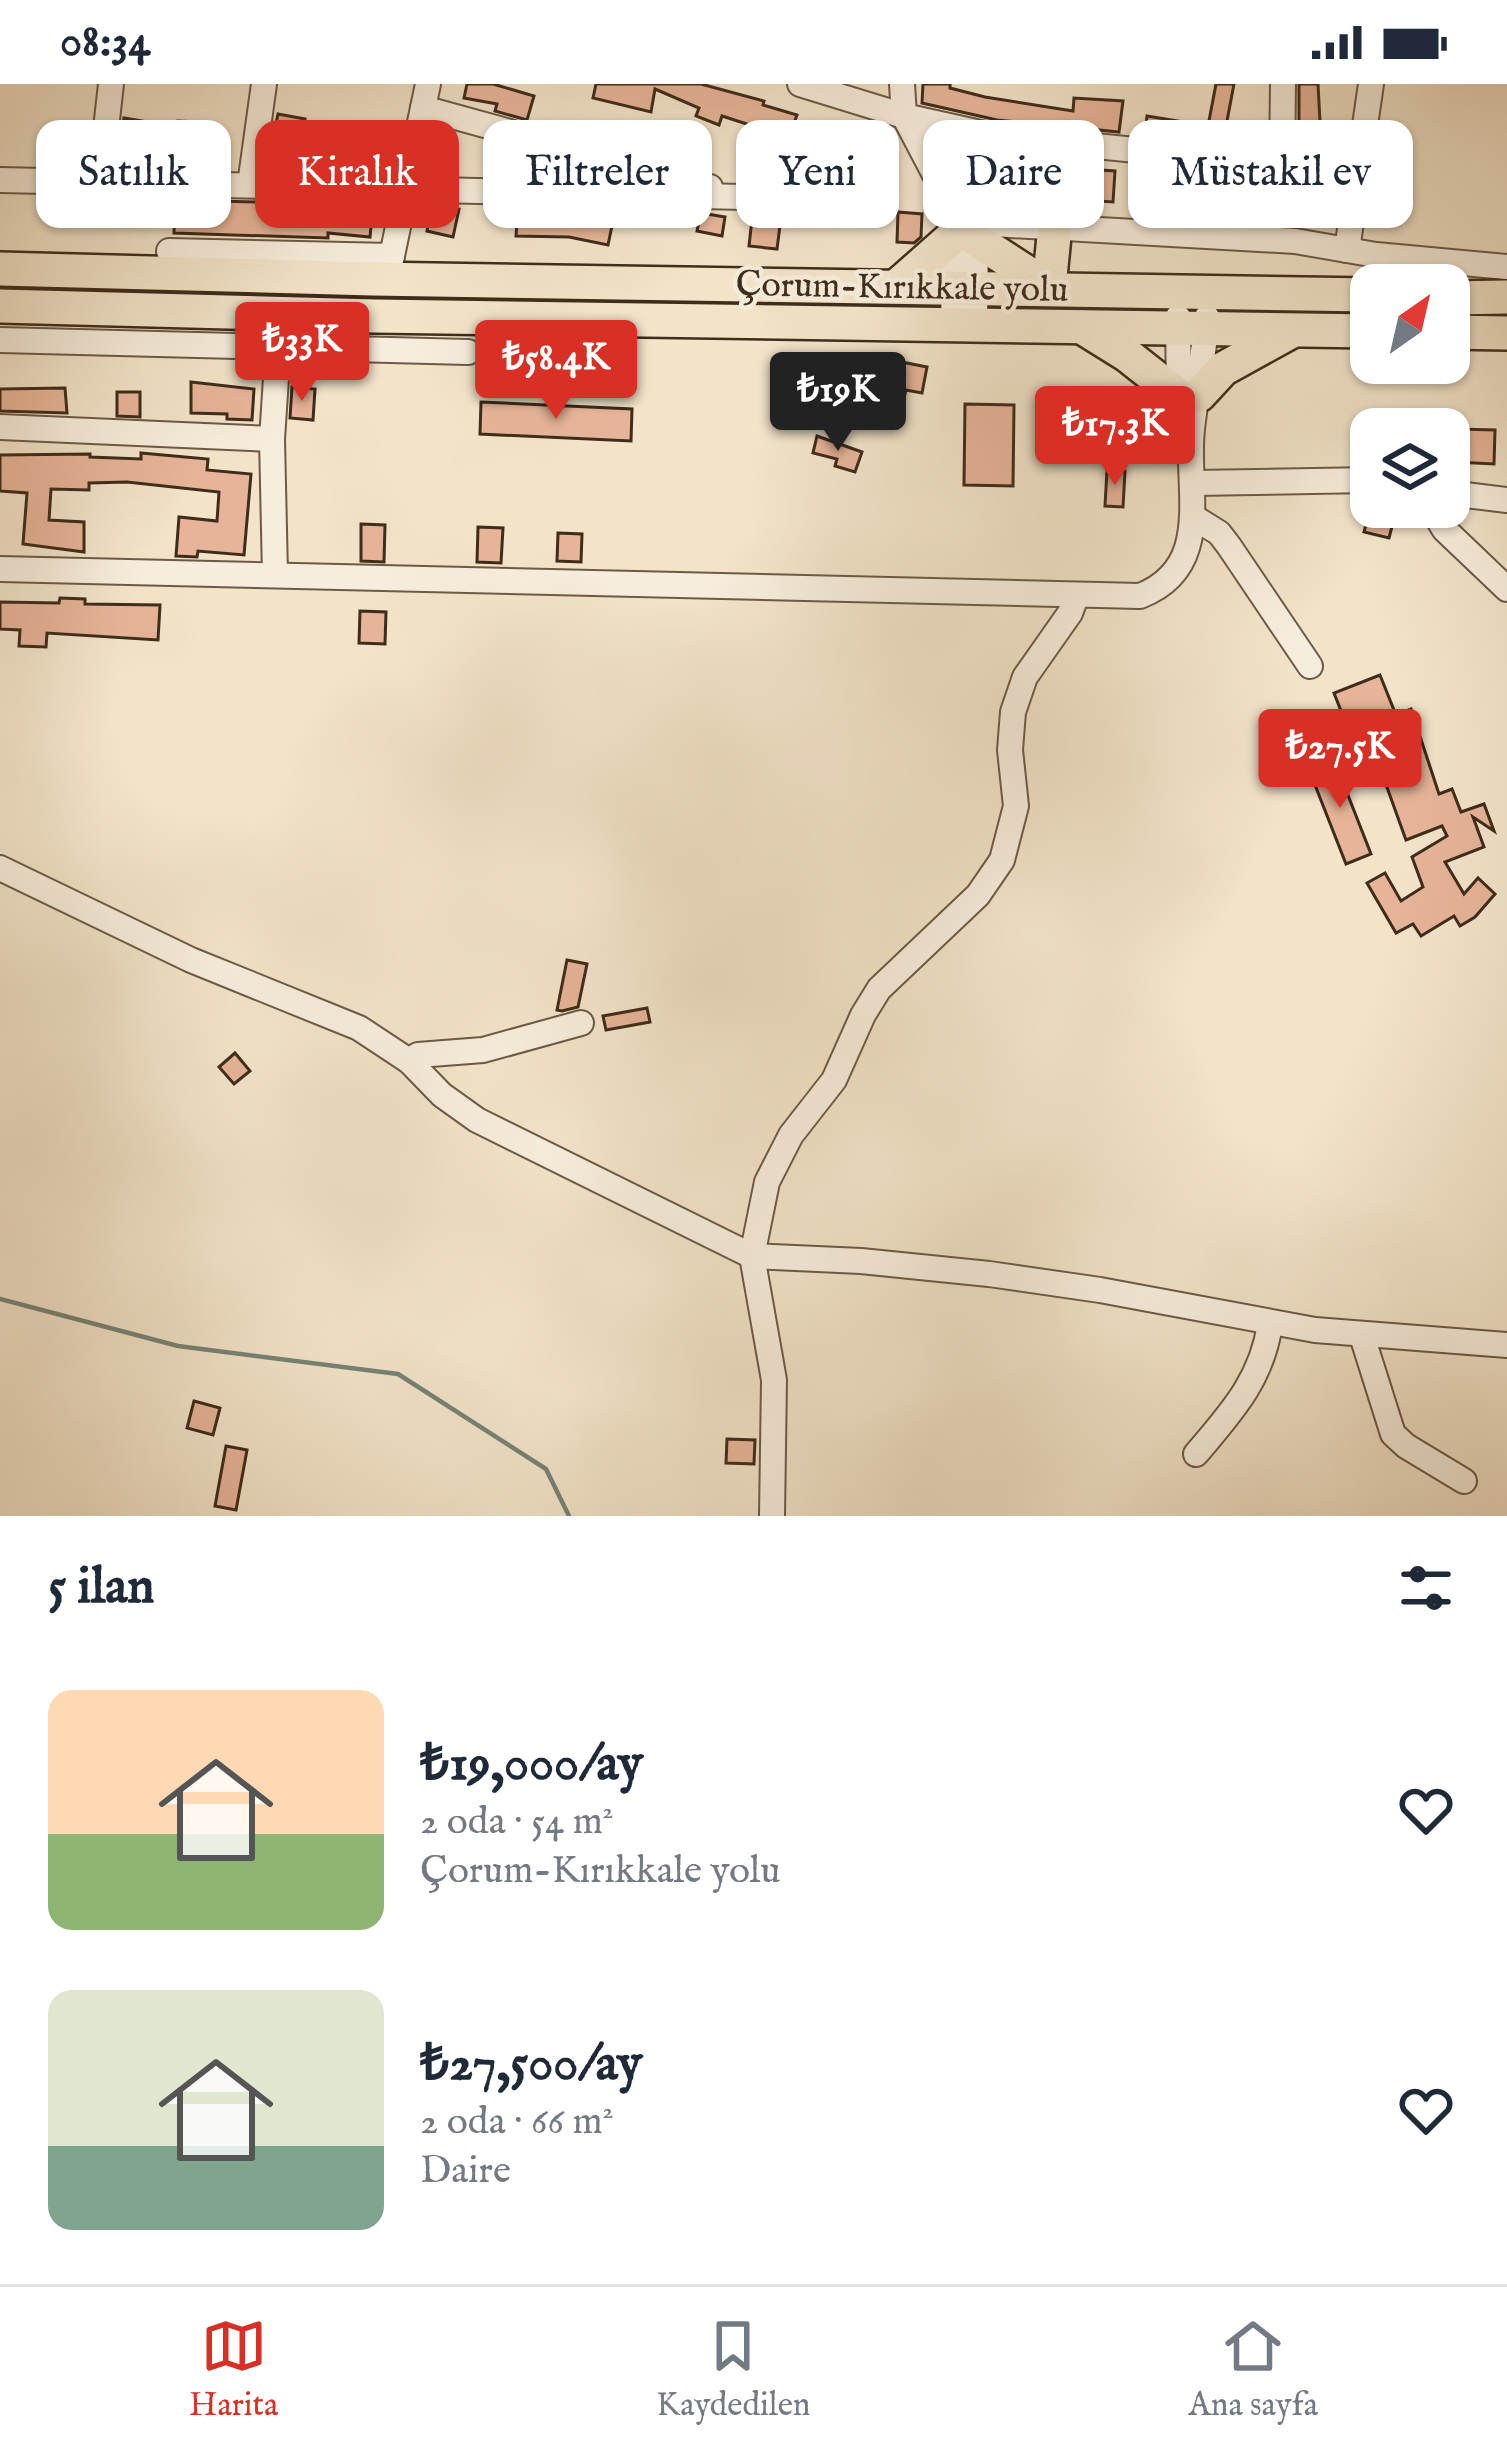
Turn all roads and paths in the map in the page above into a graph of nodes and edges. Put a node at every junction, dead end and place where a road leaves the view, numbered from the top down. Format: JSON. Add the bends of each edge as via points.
{"nodes":[{"id":1,"x":111,"y":84,"type":"edge"},
{"id":2,"x":264,"y":84,"type":"edge"},
{"id":3,"x":800,"y":84,"type":"edge"},
{"id":4,"x":902,"y":84,"type":"edge"},
{"id":5,"x":1283,"y":84,"type":"edge"},
{"id":6,"x":1371,"y":84,"type":"edge"},
{"id":7,"x":426,"y":96,"type":"edge"},
{"id":8,"x":904,"y":116,"type":"junction"},
{"id":9,"x":107,"y":120,"type":"edge"},
{"id":10,"x":1283,"y":120,"type":"edge"},
{"id":11,"x":1366,"y":120,"type":"edge"},
{"id":12,"x":1128,"y":149,"type":"edge"},
{"id":13,"x":923,"y":151,"type":"edge"},
{"id":14,"x":0,"y":181,"type":"edge"},
{"id":15,"x":36,"y":181,"type":"edge"},
{"id":16,"x":231,"y":185,"type":"edge"},
{"id":17,"x":250,"y":185,"type":"junction"},
{"id":18,"x":255,"y":185,"type":"edge"},
{"id":19,"x":459,"y":190,"type":"edge"},
{"id":20,"x":398,"y":228,"type":"edge"},
{"id":21,"x":964,"y":228,"type":"edge"},
{"id":22,"x":965,"y":228,"type":"edge"},
{"id":23,"x":966,"y":228,"type":"edge"},
{"id":24,"x":1054,"y":228,"type":"edge"},
{"id":25,"x":1086,"y":228,"type":"edge"},
{"id":26,"x":1350,"y":228,"type":"edge"},
{"id":27,"x":1347,"y":250,"type":"junction"},
{"id":28,"x":169,"y":251,"type":"dead end"},
{"id":29,"x":1507,"y":267,"type":"edge"},
{"id":30,"x":389,"y":268,"type":"junction"},
{"id":31,"x":0,"y":269,"type":"edge"},
{"id":32,"x":897,"y":286,"type":"junction"},
{"id":33,"x":1048,"y":287,"type":"junction"},
{"id":34,"x":964,"y":288,"type":"junction"},
{"id":35,"x":1194,"y":290,"type":"junction"},
{"id":36,"x":1350,"y":294,"type":"edge"},
{"id":37,"x":0,"y":306,"type":"edge"},
{"id":38,"x":964,"y":325,"type":"junction"},
{"id":39,"x":1081,"y":326,"type":"junction"},
{"id":40,"x":1192,"y":328,"type":"junction"},
{"id":41,"x":1294,"y":330,"type":"junction"},
{"id":42,"x":1350,"y":331,"type":"edge"},
{"id":43,"x":1470,"y":332,"type":"edge"},
{"id":44,"x":1507,"y":333,"type":"edge"},
{"id":45,"x":0,"y":340,"type":"edge"},
{"id":46,"x":278,"y":348,"type":"junction"},
{"id":47,"x":467,"y":352,"type":"dead end"},
{"id":48,"x":1189,"y":396,"type":"junction"},
{"id":49,"x":0,"y":427,"type":"edge"},
{"id":50,"x":272,"y":439,"type":"junction"},
{"id":51,"x":1350,"y":480,"type":"edge"},
{"id":52,"x":1193,"y":483,"type":"junction"},
{"id":53,"x":1470,"y":496,"type":"edge"},
{"id":54,"x":1507,"y":500,"type":"edge"},
{"id":55,"x":1195,"y":518,"type":"junction"},
{"id":56,"x":1443,"y":528,"type":"edge"},
{"id":57,"x":0,"y":568,"type":"edge"},
{"id":58,"x":275,"y":575,"type":"junction"},
{"id":59,"x":1507,"y":589,"type":"edge"},
{"id":60,"x":1076,"y":597,"type":"junction"},
{"id":61,"x":1310,"y":666,"type":"dead end"},
{"id":62,"x":0,"y":868,"type":"edge"},
{"id":63,"x":581,"y":1023,"type":"dead end"},
{"id":64,"x":409,"y":1060,"type":"junction"},
{"id":65,"x":752,"y":1256,"type":"junction"},
{"id":66,"x":1270,"y":1323,"type":"junction"},
{"id":67,"x":1362,"y":1336,"type":"junction"},
{"id":68,"x":1507,"y":1345,"type":"edge"},
{"id":69,"x":1196,"y":1454,"type":"dead end"},
{"id":70,"x":1464,"y":1481,"type":"dead end"},
{"id":71,"x":772,"y":1516,"type":"edge"}],
"edges":[{"from":1,"to":9,"type":"street"},
{"from":2,"to":17,"type":"street"},
{"from":3,"to":8,"type":"street"},
{"from":4,"to":8,"type":"street"},
{"from":5,"to":10,"type":"street"},
{"from":6,"to":11,"type":"street"},
{"from":7,"to":19,"type":"street","via":[[744,197]]},
{"from":8,"to":12,"type":"street","via":[[994,136]]},
{"from":8,"to":13,"type":"street"},
{"from":14,"to":15,"type":"street"},
{"from":16,"to":17,"type":"street"},
{"from":17,"to":18,"type":"street"},
{"from":20,"to":30,"type":"street"},
{"from":21,"to":32,"type":"highway"},
{"from":22,"to":34,"type":"street"},
{"from":23,"to":33,"type":"highway"},
{"from":24,"to":33,"type":"highway"},
{"from":25,"to":27,"type":"street"},
{"from":26,"to":27,"type":"street"},
{"from":27,"to":29,"type":"street"},
{"from":28,"to":30,"type":"street"},
{"from":30,"to":31,"type":"highway","name":"Çorum-Kırıkkale yolu"},
{"from":30,"to":32,"type":"highway","name":"Çorum-Kırıkkale yolu"},
{"from":32,"to":34,"type":"highway","name":"Çorum-Kırıkkale yolu"},
{"from":33,"to":34,"type":"highway","name":"Çorum-Kırıkkale yolu"},
{"from":33,"to":35,"type":"highway","name":"Çorum-Kırıkkale yolu"},
{"from":34,"to":38,"type":"street"},
{"from":35,"to":36,"type":"highway","name":"Çorum-Kırıkkale yolu"},
{"from":35,"to":40,"type":"street"},
{"from":37,"to":38,"type":"highway","name":"Çorum-Kırıkkale yolu"},
{"from":38,"to":39,"type":"highway","name":"Çorum-Kırıkkale yolu"},
{"from":39,"to":40,"type":"highway","name":"Çorum-Kırıkkale yolu"},
{"from":39,"to":48,"type":"highway"},
{"from":40,"to":41,"type":"highway","name":"Çorum-Kırıkkale yolu"},
{"from":40,"to":48,"type":"street"},
{"from":41,"to":42,"type":"highway","name":"Çorum-Kırıkkale yolu"},
{"from":41,"to":48,"type":"highway"},
{"from":43,"to":44,"type":"highway"},
{"from":45,"to":46,"type":"street"},
{"from":46,"to":47,"type":"street"},
{"from":46,"to":50,"type":"street"},
{"from":48,"to":52,"type":"street"},
{"from":49,"to":50,"type":"street"},
{"from":50,"to":58,"type":"street"},
{"from":51,"to":52,"type":"street"},
{"from":52,"to":55,"type":"street"},
{"from":53,"to":54,"type":"street"},
{"from":55,"to":60,"type":"street","via":[[1162,585],[1128,598]]},
{"from":55,"to":61,"type":"street","via":[[1219,533]]},
{"from":56,"to":59,"type":"street"},
{"from":57,"to":58,"type":"street"},
{"from":58,"to":60,"type":"street"},
{"from":60,"to":65,"type":"street","via":[[1012,712],[1016,806],[1002,860],[978,895],[870,1001],[834,1080],[772,1168]]},
{"from":62,"to":64,"type":"street","via":[[208,968],[340,1018]]},
{"from":63,"to":64,"type":"street","via":[[483,1051]]},
{"from":64,"to":65,"type":"street","via":[[477,1120]]},
{"from":65,"to":66,"type":"street","via":[[989,1274]]},
{"from":65,"to":71,"type":"street","via":[[774,1380]]},
{"from":66,"to":67,"type":"street"},
{"from":66,"to":69,"type":"street","via":[[1246,1394]]},
{"from":67,"to":68,"type":"street"},
{"from":67,"to":70,"type":"street","via":[[1390,1429]]}]}
